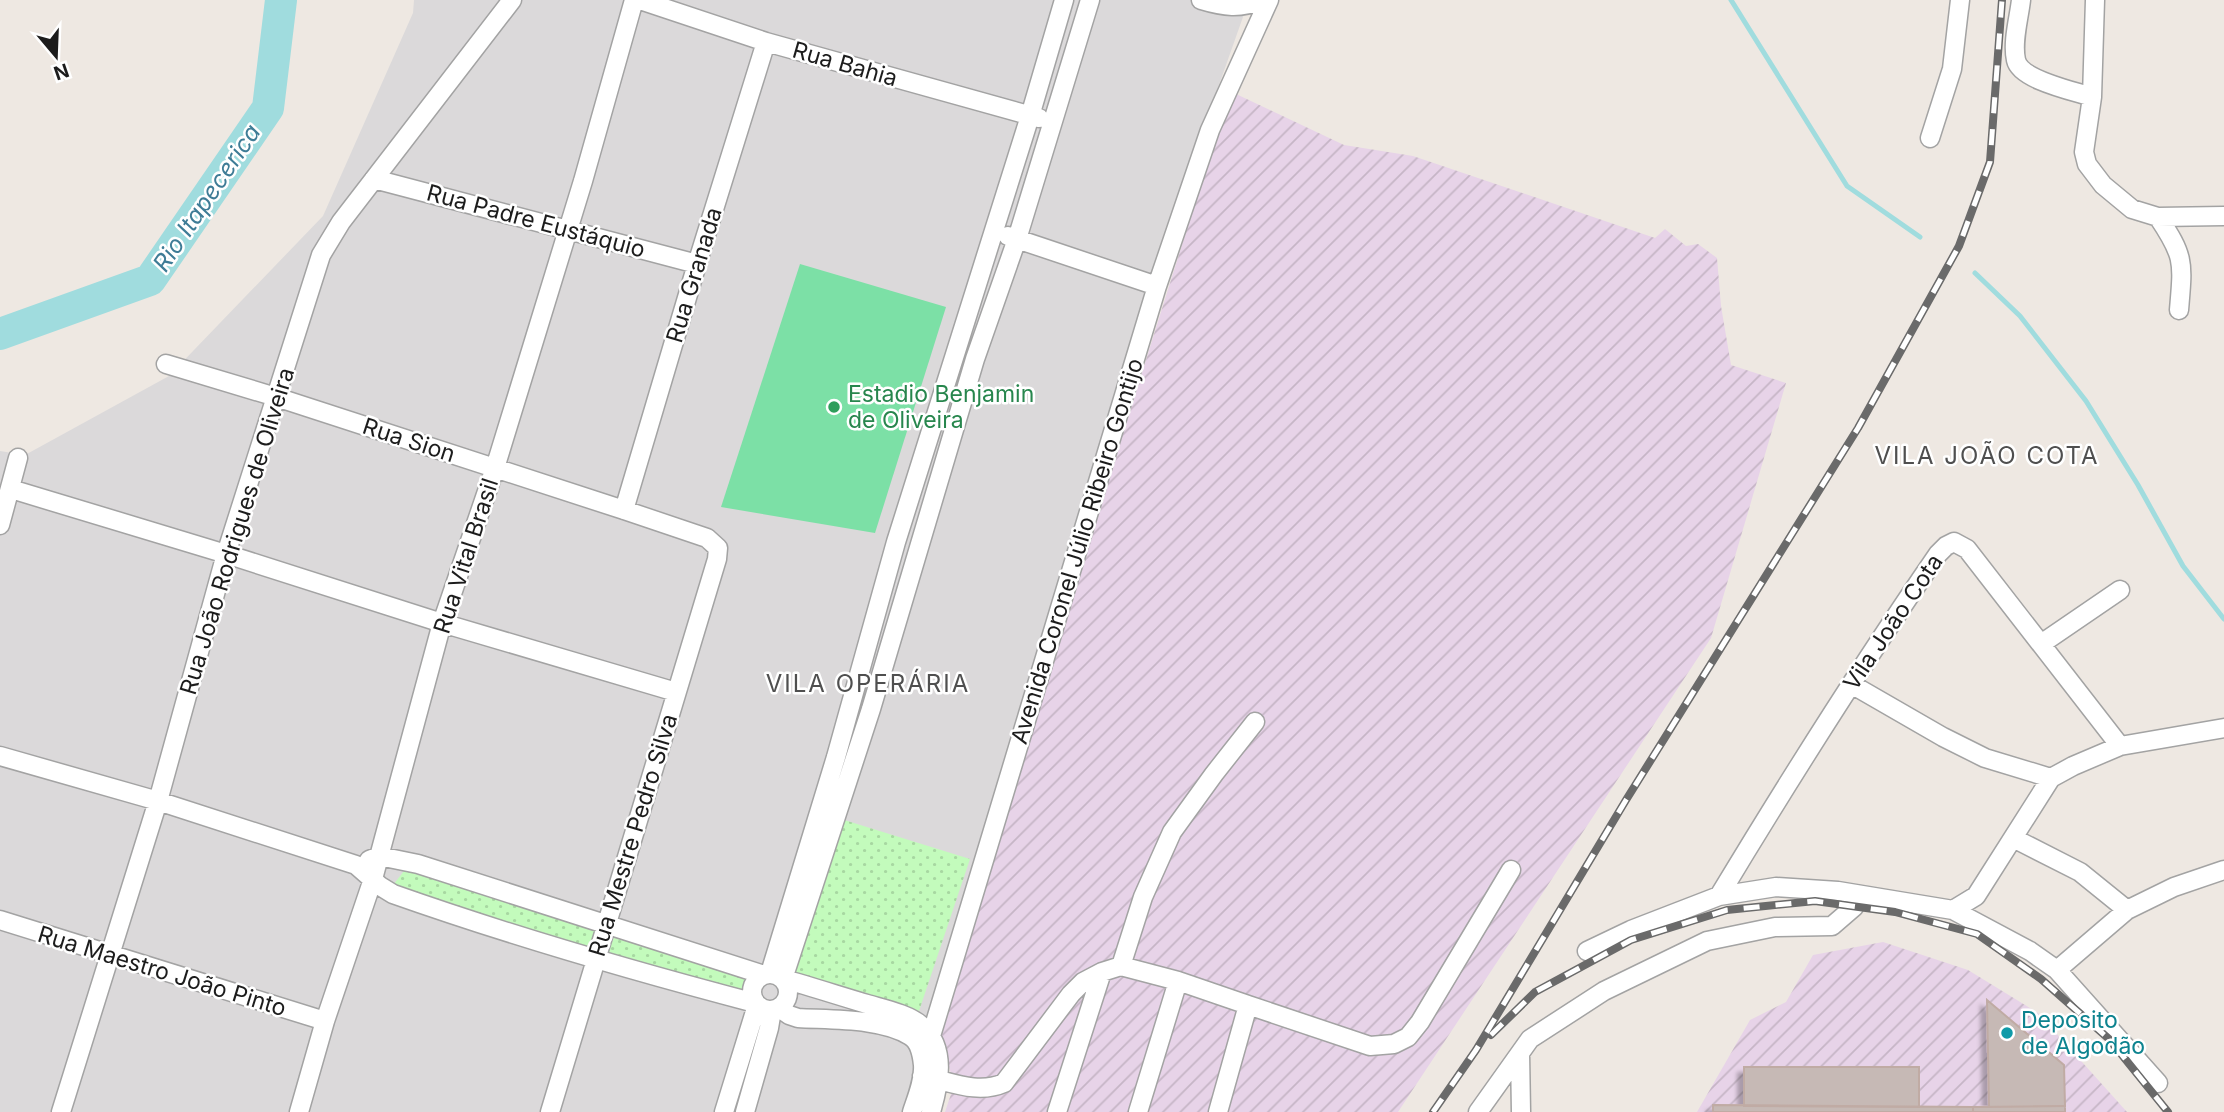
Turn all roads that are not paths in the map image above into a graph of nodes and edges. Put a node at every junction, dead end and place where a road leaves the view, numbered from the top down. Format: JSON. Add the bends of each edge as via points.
{"nodes":[{"id":1,"x":512,"y":0,"type":"edge"},
{"id":2,"x":634,"y":0,"type":"edge"},
{"id":3,"x":640,"y":0,"type":"edge"},
{"id":4,"x":1065,"y":0,"type":"edge"},
{"id":5,"x":1090,"y":0,"type":"edge"},
{"id":6,"x":1201,"y":0,"type":"edge"},
{"id":7,"x":1262,"y":0,"type":"edge"},
{"id":8,"x":1269,"y":0,"type":"edge"},
{"id":9,"x":1960,"y":0,"type":"edge"},
{"id":10,"x":2021,"y":0,"type":"edge"},
{"id":11,"x":2095,"y":0,"type":"edge"},
{"id":12,"x":766,"y":42,"type":"junction"},
{"id":13,"x":2092,"y":97,"type":"junction"},
{"id":14,"x":1030,"y":116,"type":"junction"},
{"id":15,"x":1052,"y":121,"type":"junction"},
{"id":16,"x":1930,"y":138,"type":"dead end"},
{"id":17,"x":374,"y":179,"type":"junction"},
{"id":18,"x":2224,"y":216,"type":"edge"},
{"id":19,"x":2158,"y":217,"type":"junction"},
{"id":20,"x":568,"y":229,"type":"junction"},
{"id":21,"x":995,"y":231,"type":"junction"},
{"id":22,"x":1017,"y":239,"type":"junction"},
{"id":23,"x":697,"y":264,"type":"junction"},
{"id":24,"x":1157,"y":286,"type":"junction"},
{"id":25,"x":2179,"y":310,"type":"dead end"},
{"id":26,"x":166,"y":364,"type":"dead end"},
{"id":27,"x":276,"y":397,"type":"junction"},
{"id":28,"x":18,"y":458,"type":"dead end"},
{"id":29,"x":495,"y":468,"type":"junction"},
{"id":30,"x":11,"y":489,"type":"junction"},
{"id":31,"x":624,"y":510,"type":"junction"},
{"id":32,"x":0,"y":525,"type":"edge"},
{"id":33,"x":226,"y":554,"type":"junction"},
{"id":34,"x":717,"y":559,"type":"joint"},
{"id":35,"x":2120,"y":590,"type":"dead end"},
{"id":36,"x":442,"y":623,"type":"junction"},
{"id":37,"x":2041,"y":643,"type":"junction"},
{"id":38,"x":1851,"y":684,"type":"junction"},
{"id":39,"x":676,"y":692,"type":"junction"},
{"id":40,"x":1255,"y":722,"type":"dead end"},
{"id":41,"x":2224,"y":728,"type":"edge"},
{"id":42,"x":2120,"y":746,"type":"junction"},
{"id":43,"x":0,"y":756,"type":"edge"},
{"id":44,"x":845,"y":760,"type":"junction"},
{"id":45,"x":2051,"y":778,"type":"junction"},
{"id":46,"x":158,"y":801,"type":"junction"},
{"id":47,"x":2013,"y":838,"type":"junction"},
{"id":48,"x":379,"y":856,"type":"junction"},
{"id":49,"x":356,"y":865,"type":"junction"},
{"id":50,"x":1511,"y":870,"type":"dead end"},
{"id":51,"x":2224,"y":870,"type":"edge"},
{"id":52,"x":373,"y":879,"type":"junction"},
{"id":53,"x":1861,"y":895,"type":"junction"},
{"id":54,"x":1719,"y":896,"type":"junction"},
{"id":55,"x":1953,"y":910,"type":"junction"},
{"id":56,"x":2127,"y":910,"type":"junction"},
{"id":57,"x":0,"y":920,"type":"edge"},
{"id":58,"x":607,"y":924,"type":"junction"},
{"id":59,"x":1587,"y":951,"type":"dead end"},
{"id":60,"x":111,"y":956,"type":"junction"},
{"id":61,"x":595,"y":960,"type":"junction"},
{"id":62,"x":1121,"y":966,"type":"junction"},
{"id":63,"x":2057,"y":970,"type":"junction"},
{"id":64,"x":1102,"y":972,"type":"junction"},
{"id":65,"x":775,"y":977,"type":"junction"},
{"id":66,"x":1178,"y":981,"type":"junction"},
{"id":67,"x":1248,"y":1005,"type":"junction"},
{"id":68,"x":766,"y":1007,"type":"junction"},
{"id":69,"x":324,"y":1021,"type":"junction"},
{"id":70,"x":931,"y":1037,"type":"junction"},
{"id":71,"x":1520,"y":1053,"type":"junction"},
{"id":72,"x":922,"y":1056,"type":"junction"},
{"id":73,"x":930,"y":1078,"type":"junction"},
{"id":74,"x":2158,"y":1083,"type":"dead end"},
{"id":75,"x":61,"y":1112,"type":"edge"},
{"id":76,"x":299,"y":1112,"type":"edge"},
{"id":77,"x":550,"y":1112,"type":"edge"},
{"id":78,"x":724,"y":1112,"type":"edge"},
{"id":79,"x":745,"y":1112,"type":"edge"},
{"id":80,"x":912,"y":1112,"type":"edge"},
{"id":81,"x":930,"y":1112,"type":"edge"},
{"id":82,"x":1057,"y":1112,"type":"edge"},
{"id":83,"x":1138,"y":1112,"type":"edge"},
{"id":84,"x":1218,"y":1112,"type":"edge"},
{"id":85,"x":1478,"y":1112,"type":"edge"},
{"id":86,"x":1521,"y":1112,"type":"edge"}],
"edges":[{"from":1,"to":17,"type":"street","name":"Rua João Rodrigues de Oliveira"},
{"from":2,"to":20,"type":"street","name":"Rua Vital Brasil"},
{"from":3,"to":12,"type":"street","name":"Rua Bahia"},
{"from":4,"to":14,"type":"street"},
{"from":5,"to":15,"type":"street"},
{"from":6,"to":7,"type":"street","via":[[1237,8]]},
{"from":8,"to":24,"type":"street","name":"Avenida Coronel Júlio Ribeiro Gontijo","via":[[1210,130]]},
{"from":9,"to":16,"type":"street","via":[[1952,69]]},
{"from":10,"to":13,"type":"street","via":[[2015,50],[2021,70]]},
{"from":11,"to":13,"type":"street"},
{"from":12,"to":14,"type":"street","name":"Rua Bahia"},
{"from":12,"to":23,"type":"street","name":"Rua Granada"},
{"from":13,"to":19,"type":"street","via":[[2084,143],[2087,164],[2103,185],[2132,209]]},
{"from":14,"to":15,"type":"street","name":"Rua Bahia"},
{"from":14,"to":21,"type":"street"},
{"from":15,"to":22,"type":"street"},
{"from":17,"to":20,"type":"street","name":"Rua Padre Eustáquio"},
{"from":17,"to":27,"type":"street","name":"Rua João Rodrigues de Oliveira","via":[[321,255]]},
{"from":18,"to":19,"type":"street"},
{"from":19,"to":25,"type":"street","via":[[2180,256]]},
{"from":20,"to":23,"type":"street","name":"Rua Padre Eustáquio"},
{"from":20,"to":29,"type":"street","name":"Rua Vital Brasil"},
{"from":21,"to":22,"type":"street"},
{"from":21,"to":44,"type":"street","via":[[896,542]]},
{"from":22,"to":24,"type":"street"},
{"from":22,"to":44,"type":"street"},
{"from":23,"to":31,"type":"street","name":"Rua Granada"},
{"from":24,"to":70,"type":"street","name":"Avenida Coronel Júlio Ribeiro Gontijo"},
{"from":26,"to":27,"type":"street","name":"Rua Sion"},
{"from":27,"to":29,"type":"street","name":"Rua Sion"},
{"from":27,"to":33,"type":"street","name":"Rua João Rodrigues de Oliveira"},
{"from":28,"to":30,"type":"street"},
{"from":29,"to":31,"type":"street","name":"Rua Sion"},
{"from":29,"to":36,"type":"street","name":"Rua Vital Brasil"},
{"from":30,"to":32,"type":"street"},
{"from":30,"to":33,"type":"street"},
{"from":31,"to":34,"type":"street","name":"Rua Sion","via":[[707,538],[718,548]]},
{"from":33,"to":36,"type":"street"},
{"from":33,"to":46,"type":"street","name":"Rua João Rodrigues de Oliveira"},
{"from":34,"to":39,"type":"street","name":"Rua Mestre Pedro Silva"},
{"from":35,"to":37,"type":"street"},
{"from":36,"to":39,"type":"street"},
{"from":36,"to":48,"type":"street","name":"Rua Vital Brasil"},
{"from":37,"to":38,"type":"street","name":"Vila João Cota","via":[[1967,549],[1954,542],[1938,554]]},
{"from":37,"to":42,"type":"street","name":"Vila João Cota"},
{"from":38,"to":45,"type":"street","via":[[1985,758]]},
{"from":38,"to":54,"type":"street","name":"Vila João Cota"},
{"from":39,"to":58,"type":"street","name":"Rua Mestre Pedro Silva"},
{"from":40,"to":62,"type":"street","via":[[1172,832],[1143,897]]},
{"from":41,"to":42,"type":"street"},
{"from":42,"to":45,"type":"street"},
{"from":43,"to":46,"type":"street"},
{"from":44,"to":65,"type":"street"},
{"from":45,"to":47,"type":"street"},
{"from":46,"to":49,"type":"street"},
{"from":46,"to":60,"type":"street","name":"Rua João Rodrigues de Oliveira"},
{"from":47,"to":55,"type":"street","via":[[1976,896]]},
{"from":47,"to":56,"type":"street","via":[[2080,872]]},
{"from":48,"to":49,"type":"street"},
{"from":48,"to":52,"type":"street","name":"Rua Vital Brasil"},
{"from":48,"to":58,"type":"street"},
{"from":49,"to":52,"type":"street"},
{"from":50,"to":67,"type":"street","via":[[1420,1022],[1395,1044],[1370,1046]]},
{"from":51,"to":56,"type":"street"},
{"from":52,"to":61,"type":"street","via":[[393,894]]},
{"from":52,"to":69,"type":"street","name":"Rua Vital Brasil"},
{"from":53,"to":54,"type":"street","via":[[1776,887]]},
{"from":53,"to":55,"type":"street"},
{"from":53,"to":71,"type":"street","via":[[1832,926],[1775,927],[1707,941],[1604,991],[1530,1040]]},
{"from":54,"to":59,"type":"street"},
{"from":55,"to":63,"type":"street"},
{"from":56,"to":63,"type":"street"},
{"from":57,"to":60,"type":"street","name":"Rua Maestro João Pinto"},
{"from":58,"to":61,"type":"street","name":"Rua Mestre Pedro Silva"},
{"from":58,"to":65,"type":"street"},
{"from":60,"to":69,"type":"street","name":"Rua Maestro João Pinto"},
{"from":60,"to":75,"type":"street","name":"Rua João Rodrigues de Oliveira"},
{"from":61,"to":68,"type":"street"},
{"from":61,"to":77,"type":"street","name":"Rua Mestre Pedro Silva"},
{"from":62,"to":64,"type":"street"},
{"from":62,"to":66,"type":"street"},
{"from":63,"to":74,"type":"street"},
{"from":64,"to":73,"type":"street","via":[[1071,994],[1004,1083],[992,1088],[971,1087]]},
{"from":64,"to":82,"type":"street"},
{"from":65,"to":68,"type":"street","via":[[789,992],[785,1004]]},
{"from":65,"to":68,"type":"street","via":[[754,983],[752,996]]},
{"from":65,"to":70,"type":"street","via":[[905,1016],[921,1024]]},
{"from":66,"to":67,"type":"street"},
{"from":66,"to":83,"type":"street"},
{"from":67,"to":84,"type":"street"},
{"from":68,"to":72,"type":"street","name":"Avenida Coronel Júlio Ribeiro Gontijo","via":[[798,1018],[860,1021],[894,1029],[911,1036]]},
{"from":68,"to":78,"type":"street"},
{"from":68,"to":79,"type":"street","via":[[769,1028]]},
{"from":69,"to":76,"type":"street","name":"Rua Vital Brasil"},
{"from":70,"to":72,"type":"street"},
{"from":70,"to":73,"type":"street","name":"Avenida Coronel Júlio Ribeiro Gontijo","via":[[937,1056]]},
{"from":71,"to":85,"type":"street"},
{"from":71,"to":86,"type":"street"},
{"from":72,"to":73,"type":"street","name":"Avenida Coronel Júlio Ribeiro Gontijo"},
{"from":73,"to":80,"type":"street","name":"Avenida Coronel Júlio Ribeiro Gontijo"},
{"from":73,"to":81,"type":"street","name":"Avenida Coronel Júlio Ribeiro Gontijo"}]}
